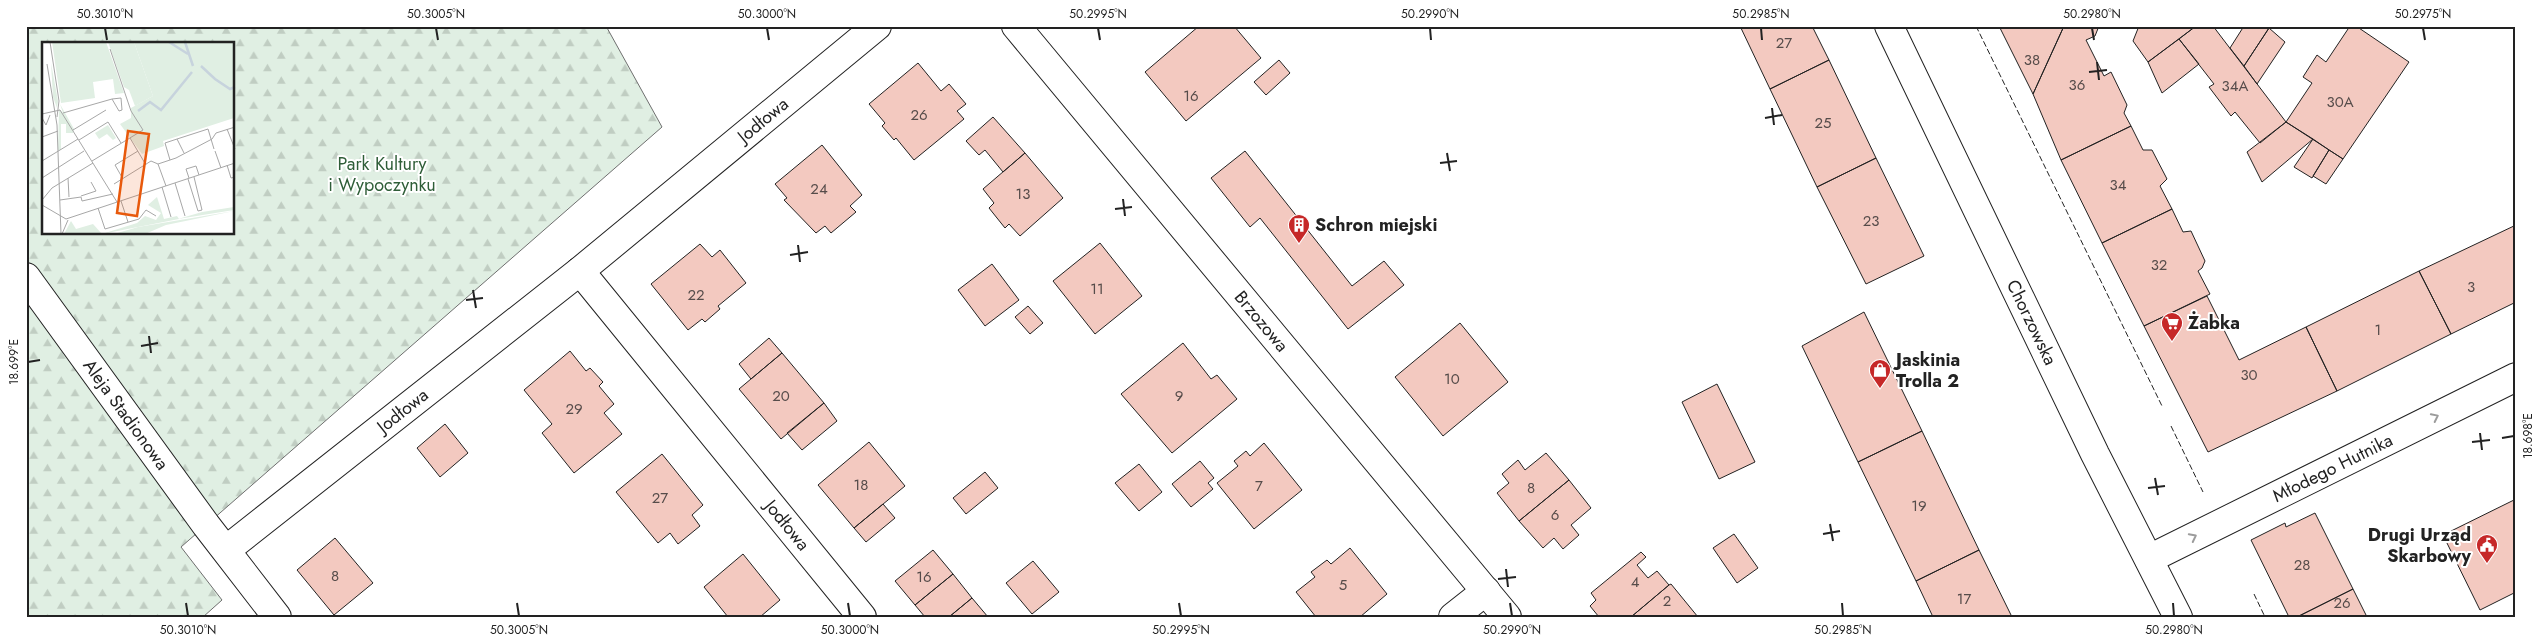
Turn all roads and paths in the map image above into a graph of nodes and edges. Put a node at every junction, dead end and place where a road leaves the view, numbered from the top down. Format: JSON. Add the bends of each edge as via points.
{"nodes":[{"id":1,"x":877,"y":26,"type":"edge"},
{"id":2,"x":1016,"y":26,"type":"edge"},
{"id":3,"x":1889,"y":26,"type":"edge"},
{"id":4,"x":580,"y":271,"type":"junction"},
{"id":5,"x":26,"y":277,"type":"edge"},
{"id":6,"x":2516,"y":377,"type":"edge"},
{"id":7,"x":226,"y":550,"type":"junction"},
{"id":8,"x":2149,"y":559,"type":"junction"},
{"id":9,"x":1486,"y":591,"type":"junction"},
{"id":10,"x":277,"y":617,"type":"edge"},
{"id":11,"x":862,"y":617,"type":"edge"},
{"id":12,"x":1453,"y":617,"type":"edge"},
{"id":13,"x":1507,"y":617,"type":"edge"},
{"id":14,"x":2178,"y":617,"type":"edge"}],
"edges":[{"from":1,"to":4,"type":"street","name":"Jodłowa"},
{"from":2,"to":9,"type":"street","name":"Brzozowa"},
{"from":3,"to":8,"type":"street","name":"Chorzowska"},
{"from":4,"to":7,"type":"street","name":"Jodłowa"},
{"from":4,"to":11,"type":"street","name":"Jodłowa"},
{"from":5,"to":7,"type":"street","name":"Aleja Stadionowa"},
{"from":8,"to":6,"type":"street","name":"Młodego Hutnika","one_way":true},
{"from":7,"to":10,"type":"street","name":"Aleja Stadionowa"},
{"from":8,"to":14,"type":"street","name":"Chorzowska"},
{"from":9,"to":12,"type":"street"},
{"from":9,"to":13,"type":"street","name":"Brzozowa"}]}
